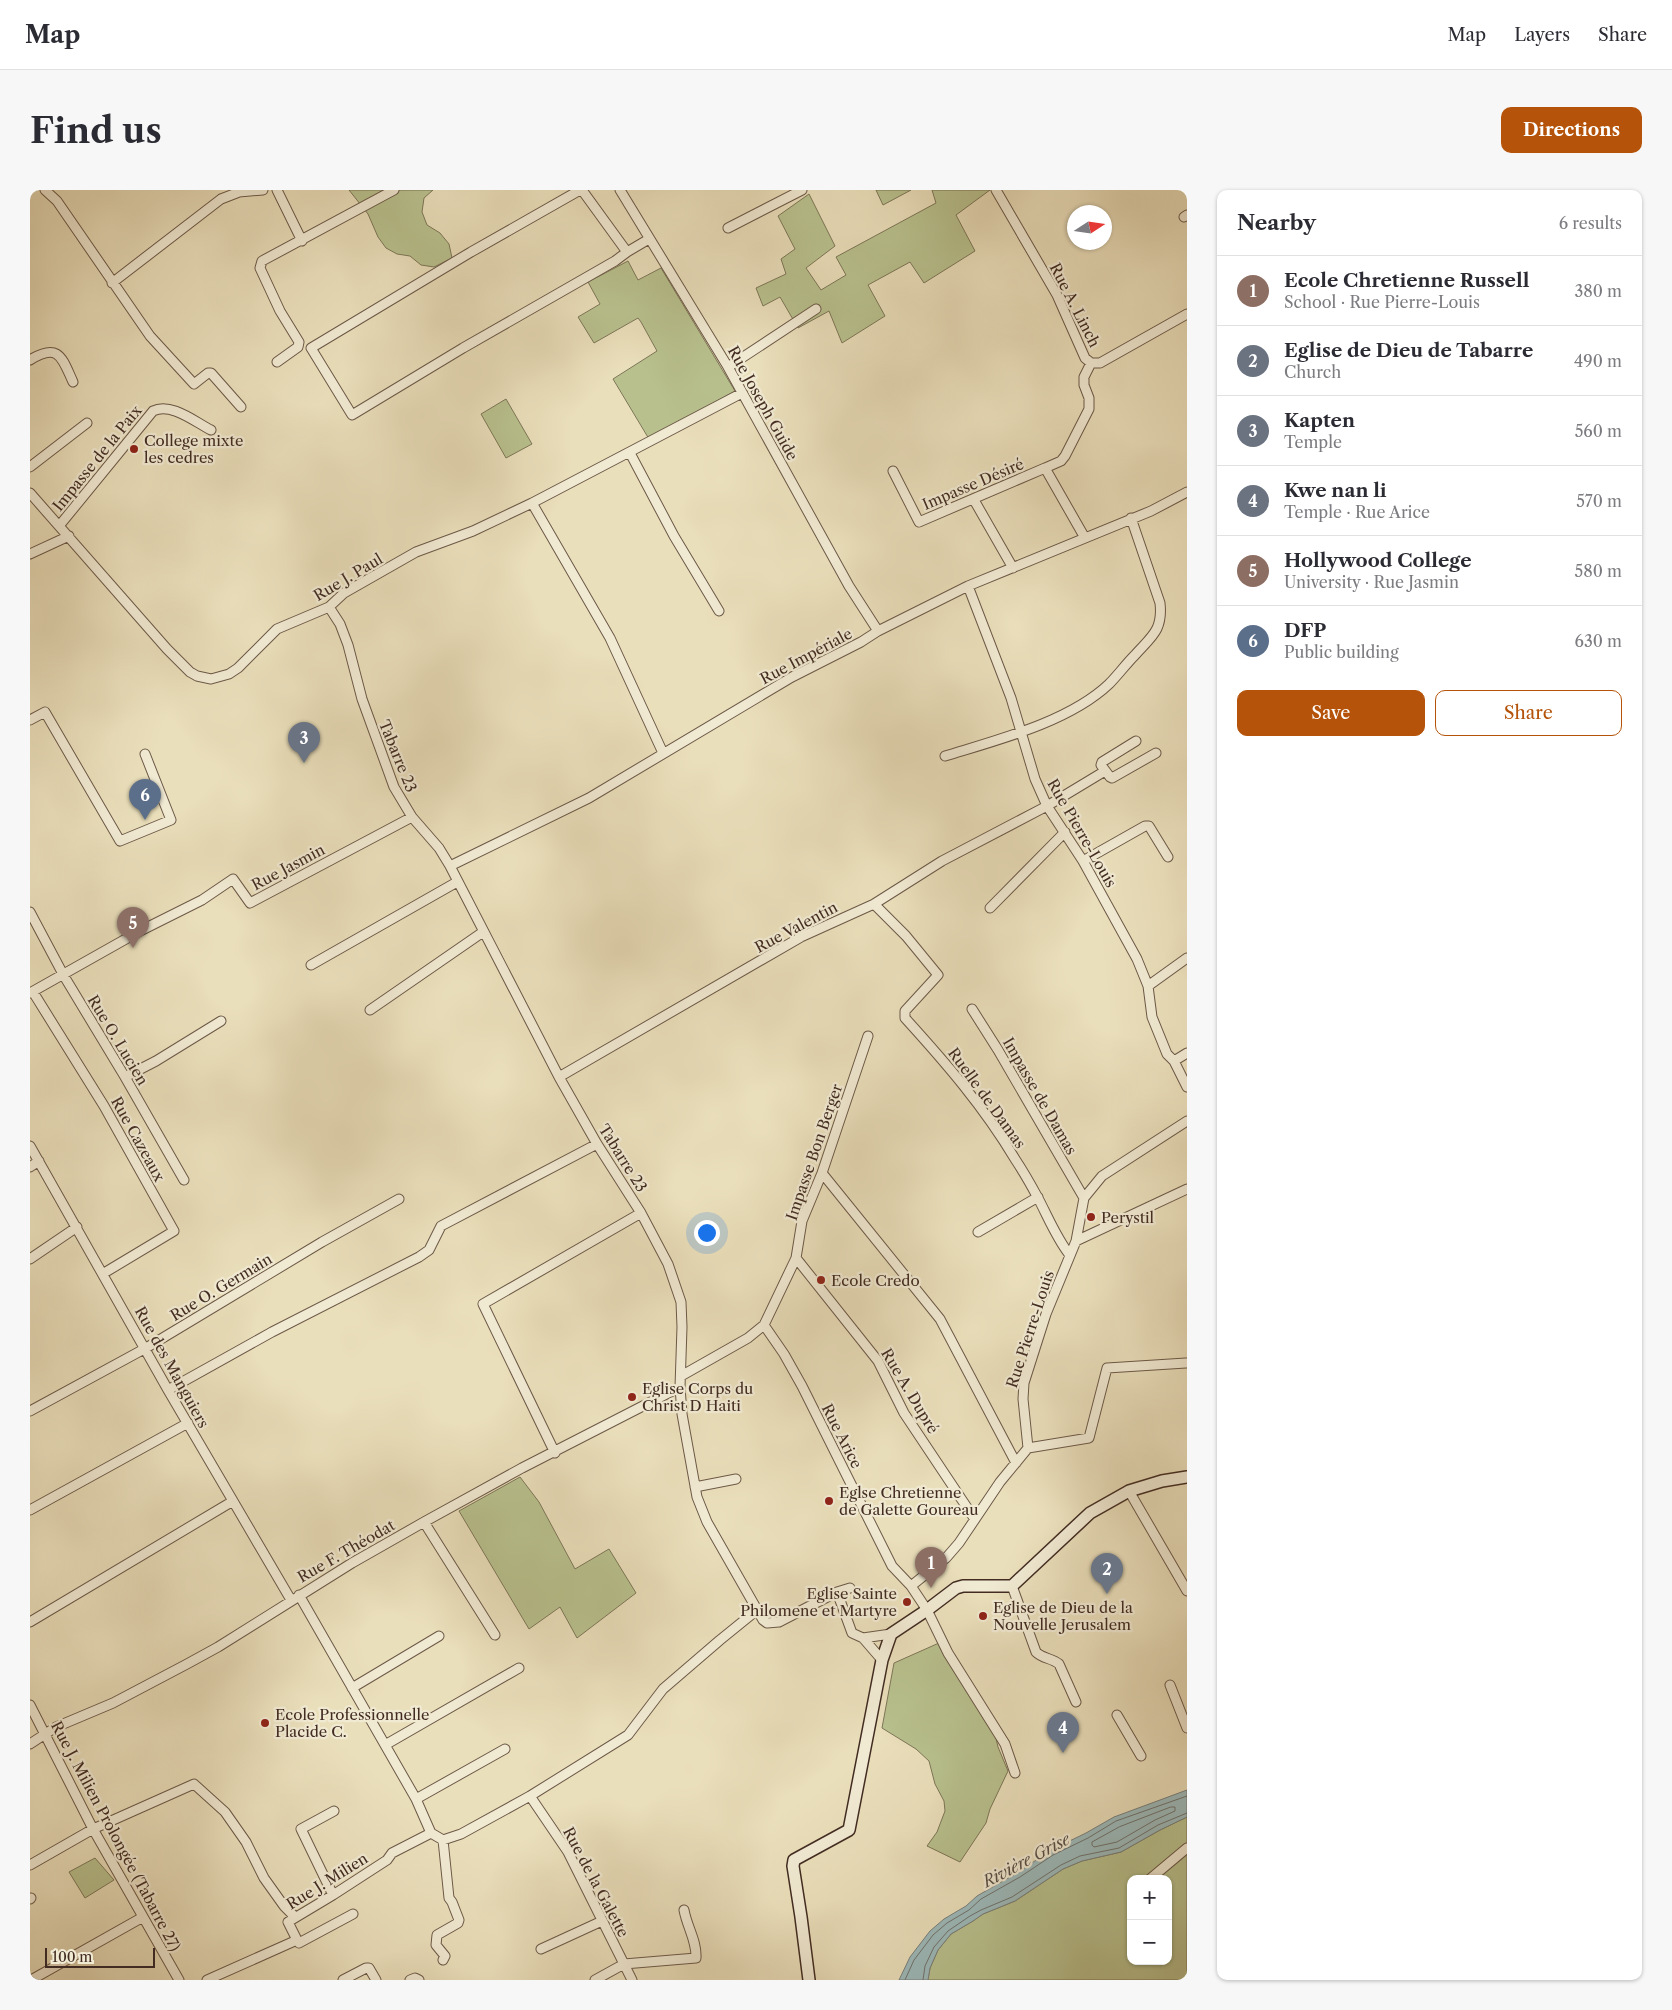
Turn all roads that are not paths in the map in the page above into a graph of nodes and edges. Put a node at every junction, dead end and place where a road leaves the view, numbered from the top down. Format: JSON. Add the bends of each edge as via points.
{"nodes":[{"id":1,"x":45,"y":190,"type":"edge"},
{"id":2,"x":263,"y":190,"type":"edge"},
{"id":3,"x":277,"y":190,"type":"edge"},
{"id":4,"x":394,"y":190,"type":"edge"},
{"id":5,"x":581,"y":190,"type":"edge"},
{"id":6,"x":620,"y":190,"type":"edge"},
{"id":7,"x":802,"y":190,"type":"edge"},
{"id":8,"x":996,"y":190,"type":"edge"},
{"id":9,"x":728,"y":228,"type":"dead end"},
{"id":10,"x":649,"y":239,"type":"junction"},
{"id":11,"x":302,"y":241,"type":"junction"},
{"id":12,"x":627,"y":252,"type":"junction"},
{"id":13,"x":112,"y":283,"type":"junction"},
{"id":14,"x":816,"y":310,"type":"dead end"},
{"id":15,"x":1187,"y":314,"type":"edge"},
{"id":16,"x":30,"y":360,"type":"edge"},
{"id":17,"x":277,"y":362,"type":"dead end"},
{"id":18,"x":1091,"y":363,"type":"junction"},
{"id":19,"x":728,"y":367,"type":"junction"},
{"id":20,"x":73,"y":382,"type":"dead end"},
{"id":21,"x":742,"y":393,"type":"junction"},
{"id":22,"x":241,"y":407,"type":"dead end"},
{"id":23,"x":87,"y":423,"type":"dead end"},
{"id":24,"x":211,"y":430,"type":"dead end"},
{"id":25,"x":630,"y":453,"type":"junction"},
{"id":26,"x":30,"y":467,"type":"edge"},
{"id":27,"x":1045,"y":468,"type":"junction"},
{"id":28,"x":893,"y":471,"type":"dead end"},
{"id":29,"x":1187,"y":492,"type":"edge"},
{"id":30,"x":30,"y":493,"type":"edge"},
{"id":31,"x":974,"y":500,"type":"junction"},
{"id":32,"x":532,"y":503,"type":"junction"},
{"id":33,"x":1131,"y":518,"type":"junction"},
{"id":34,"x":59,"y":526,"type":"junction"},
{"id":35,"x":69,"y":536,"type":"junction"},
{"id":36,"x":1084,"y":538,"type":"junction"},
{"id":37,"x":30,"y":554,"type":"edge"},
{"id":38,"x":1013,"y":568,"type":"junction"},
{"id":39,"x":968,"y":586,"type":"junction"},
{"id":40,"x":329,"y":606,"type":"junction"},
{"id":41,"x":719,"y":611,"type":"dead end"},
{"id":42,"x":878,"y":630,"type":"junction"},
{"id":43,"x":30,"y":720,"type":"edge"},
{"id":44,"x":1021,"y":732,"type":"junction"},
{"id":45,"x":1136,"y":741,"type":"dead end"},
{"id":46,"x":663,"y":753,"type":"junction"},
{"id":47,"x":1156,"y":753,"type":"dead end"},
{"id":48,"x":146,"y":754,"type":"dead end"},
{"id":49,"x":945,"y":756,"type":"dead end"},
{"id":50,"x":1105,"y":771,"type":"junction"},
{"id":51,"x":1047,"y":806,"type":"junction"},
{"id":52,"x":412,"y":817,"type":"junction"},
{"id":53,"x":1064,"y":832,"type":"junction"},
{"id":54,"x":1168,"y":857,"type":"dead end"},
{"id":55,"x":1083,"y":861,"type":"junction"},
{"id":56,"x":450,"y":866,"type":"junction"},
{"id":57,"x":457,"y":882,"type":"junction"},
{"id":58,"x":874,"y":904,"type":"junction"},
{"id":59,"x":990,"y":908,"type":"dead end"},
{"id":60,"x":30,"y":912,"type":"edge"},
{"id":61,"x":483,"y":932,"type":"junction"},
{"id":62,"x":1187,"y":958,"type":"edge"},
{"id":63,"x":311,"y":966,"type":"dead end"},
{"id":64,"x":64,"y":976,"type":"junction"},
{"id":65,"x":1148,"y":986,"type":"junction"},
{"id":66,"x":32,"y":992,"type":"edge"},
{"id":67,"x":972,"y":1009,"type":"dead end"},
{"id":68,"x":370,"y":1010,"type":"dead end"},
{"id":69,"x":221,"y":1021,"type":"dead end"},
{"id":70,"x":868,"y":1036,"type":"dead end"},
{"id":71,"x":1187,"y":1054,"type":"edge"},
{"id":72,"x":1174,"y":1061,"type":"junction"},
{"id":73,"x":126,"y":1077,"type":"junction"},
{"id":74,"x":559,"y":1077,"type":"junction"},
{"id":75,"x":1187,"y":1086,"type":"edge"},
{"id":76,"x":1187,"y":1121,"type":"edge"},
{"id":77,"x":597,"y":1144,"type":"junction"},
{"id":78,"x":30,"y":1146,"type":"edge"},
{"id":79,"x":39,"y":1161,"type":"junction"},
{"id":80,"x":30,"y":1167,"type":"edge"},
{"id":81,"x":822,"y":1173,"type":"junction"},
{"id":82,"x":184,"y":1180,"type":"dead end"},
{"id":83,"x":1187,"y":1189,"type":"edge"},
{"id":84,"x":1038,"y":1197,"type":"junction"},
{"id":85,"x":1084,"y":1198,"type":"junction"},
{"id":86,"x":399,"y":1199,"type":"dead end"},
{"id":87,"x":641,"y":1213,"type":"junction"},
{"id":88,"x":77,"y":1228,"type":"junction"},
{"id":89,"x":978,"y":1232,"type":"dead end"},
{"id":90,"x":1076,"y":1241,"type":"junction"},
{"id":91,"x":1069,"y":1254,"type":"junction"},
{"id":92,"x":796,"y":1258,"type":"junction"},
{"id":93,"x":30,"y":1260,"type":"edge"},
{"id":94,"x":104,"y":1273,"type":"junction"},
{"id":95,"x":764,"y":1325,"type":"junction"},
{"id":96,"x":146,"y":1348,"type":"junction"},
{"id":97,"x":1186,"y":1363,"type":"edge"},
{"id":98,"x":681,"y":1376,"type":"junction"},
{"id":99,"x":680,"y":1387,"type":"junction"},
{"id":100,"x":168,"y":1390,"type":"junction"},
{"id":101,"x":30,"y":1411,"type":"edge"},
{"id":102,"x":188,"y":1423,"type":"junction"},
{"id":103,"x":1028,"y":1448,"type":"junction"},
{"id":104,"x":555,"y":1453,"type":"junction"},
{"id":105,"x":1016,"y":1463,"type":"junction"},
{"id":106,"x":1187,"y":1477,"type":"edge"},
{"id":107,"x":736,"y":1479,"type":"dead end"},
{"id":108,"x":695,"y":1487,"type":"junction"},
{"id":109,"x":1129,"y":1492,"type":"junction"},
{"id":110,"x":233,"y":1501,"type":"junction"},
{"id":111,"x":30,"y":1510,"type":"edge"},
{"id":112,"x":974,"y":1518,"type":"junction"},
{"id":113,"x":424,"y":1522,"type":"junction"},
{"id":114,"x":911,"y":1586,"type":"junction"},
{"id":115,"x":1012,"y":1586,"type":"junction"},
{"id":116,"x":850,"y":1588,"type":"dead end"},
{"id":117,"x":1187,"y":1591,"type":"edge"},
{"id":118,"x":837,"y":1592,"type":"junction"},
{"id":119,"x":295,"y":1597,"type":"junction"},
{"id":120,"x":757,"y":1610,"type":"junction"},
{"id":121,"x":927,"y":1610,"type":"junction"},
{"id":122,"x":30,"y":1622,"type":"edge"},
{"id":123,"x":891,"y":1634,"type":"junction"},
{"id":124,"x":495,"y":1635,"type":"dead end"},
{"id":125,"x":439,"y":1636,"type":"dead end"},
{"id":126,"x":863,"y":1638,"type":"junction"},
{"id":127,"x":882,"y":1660,"type":"junction"},
{"id":128,"x":519,"y":1668,"type":"dead end"},
{"id":129,"x":1170,"y":1685,"type":"dead end"},
{"id":130,"x":352,"y":1688,"type":"junction"},
{"id":131,"x":1076,"y":1702,"type":"dead end"},
{"id":132,"x":30,"y":1705,"type":"edge"},
{"id":133,"x":1116,"y":1715,"type":"dead end"},
{"id":134,"x":1187,"y":1728,"type":"edge"},
{"id":135,"x":46,"y":1734,"type":"junction"},
{"id":136,"x":30,"y":1744,"type":"edge"},
{"id":137,"x":385,"y":1745,"type":"junction"},
{"id":138,"x":505,"y":1749,"type":"dead end"},
{"id":139,"x":1141,"y":1756,"type":"dead end"},
{"id":140,"x":1015,"y":1772,"type":"dead end"},
{"id":141,"x":530,"y":1796,"type":"junction"},
{"id":142,"x":416,"y":1799,"type":"junction"},
{"id":143,"x":334,"y":1811,"type":"dead end"},
{"id":144,"x":93,"y":1829,"type":"junction"},
{"id":145,"x":431,"y":1833,"type":"junction"},
{"id":146,"x":443,"y":1840,"type":"junction"},
{"id":147,"x":1187,"y":1848,"type":"edge"},
{"id":148,"x":30,"y":1866,"type":"edge"},
{"id":149,"x":1155,"y":1875,"type":"edge"},
{"id":150,"x":334,"y":1895,"type":"junction"},
{"id":151,"x":684,"y":1910,"type":"dead end"},
{"id":152,"x":353,"y":1914,"type":"dead end"},
{"id":153,"x":144,"y":1917,"type":"junction"},
{"id":154,"x":295,"y":1917,"type":"junction"},
{"id":155,"x":602,"y":1920,"type":"junction"},
{"id":156,"x":297,"y":1940,"type":"junction"},
{"id":157,"x":541,"y":1949,"type":"dead end"},
{"id":158,"x":443,"y":1960,"type":"dead end"},
{"id":159,"x":624,"y":1964,"type":"junction"},
{"id":160,"x":31,"y":1980,"type":"edge"},
{"id":161,"x":179,"y":1980,"type":"edge"},
{"id":162,"x":207,"y":1980,"type":"edge"},
{"id":163,"x":343,"y":1980,"type":"edge"},
{"id":164,"x":376,"y":1980,"type":"edge"},
{"id":165,"x":410,"y":1980,"type":"edge"},
{"id":166,"x":419,"y":1980,"type":"edge"},
{"id":167,"x":595,"y":1980,"type":"edge"},
{"id":168,"x":632,"y":1980,"type":"edge"},
{"id":169,"x":809,"y":1980,"type":"edge"}],
"edges":[{"from":1,"to":13,"type":"street","via":[[57,201]]},
{"from":2,"to":13,"type":"street","via":[[238,192],[221,199]]},
{"from":3,"to":11,"type":"street"},
{"from":4,"to":11,"type":"street"},
{"from":5,"to":12,"type":"street"},
{"from":5,"to":12,"type":"street","via":[[311,348],[352,416]]},
{"from":6,"to":10,"type":"street","name":"Rue Joseph Guide"},
{"from":7,"to":9,"type":"street"},
{"from":8,"to":18,"type":"street","name":"Rue A. Linch","via":[[1057,295],[1085,358]]},
{"from":10,"to":12,"type":"street"},
{"from":10,"to":19,"type":"street","name":"Rue Joseph Guide"},
{"from":11,"to":17,"type":"street","via":[[260,264],[280,311],[299,342],[298,347]]},
{"from":13,"to":22,"type":"street","via":[[150,336],[193,383],[211,373]]},
{"from":14,"to":19,"type":"street"},
{"from":15,"to":18,"type":"street","name":"Rue A. Linch","via":[[1100,363]]},
{"from":16,"to":20,"type":"street","via":[[46,351],[57,354]]},
{"from":18,"to":27,"type":"street","via":[[1084,377],[1089,409],[1065,456]]},
{"from":19,"to":21,"type":"street","name":"Rue Joseph Guide"},
{"from":21,"to":25,"type":"street","name":"Rue J. Paul"},
{"from":21,"to":42,"type":"street","name":"Rue Joseph Guide","via":[[849,586]]},
{"from":23,"to":26,"type":"street"},
{"from":24,"to":34,"type":"street","name":"Impasse de la Paix","via":[[165,407],[153,411]]},
{"from":25,"to":32,"type":"street","name":"Rue J. Paul"},
{"from":25,"to":41,"type":"street"},
{"from":27,"to":31,"type":"street","name":"Impasse Désiré"},
{"from":27,"to":36,"type":"street","name":"Impasse Désiré"},
{"from":28,"to":31,"type":"street","name":"Impasse Désiré","via":[[918,522]]},
{"from":29,"to":33,"type":"street","name":"Rue Impériale"},
{"from":30,"to":34,"type":"street","name":"Rue J. Paul"},
{"from":31,"to":38,"type":"street"},
{"from":32,"to":40,"type":"street","name":"Rue J. Paul","via":[[473,531],[416,552],[344,593]]},
{"from":32,"to":46,"type":"street","via":[[610,638]]},
{"from":33,"to":36,"type":"street","name":"Rue Impériale"},
{"from":33,"to":44,"type":"street","via":[[1160,603],[1162,617],[1157,630],[1108,685],[1075,708]]},
{"from":34,"to":35,"type":"street","name":"Rue J. Paul"},
{"from":35,"to":37,"type":"street"},
{"from":35,"to":40,"type":"street","name":"Rue J. Paul","via":[[167,649],[190,672],[203,678],[229,674],[277,629]]},
{"from":36,"to":38,"type":"street","name":"Rue Impériale"},
{"from":38,"to":39,"type":"street","name":"Rue Impériale"},
{"from":39,"to":42,"type":"street","name":"Rue Impériale"},
{"from":39,"to":44,"type":"street","name":"Rue Pierre-Louis"},
{"from":40,"to":52,"type":"street","name":"Tabarre 23","via":[[348,645],[362,699],[390,778]]},
{"from":42,"to":46,"type":"street","name":"Rue Impériale"},
{"from":43,"to":48,"type":"street","via":[[45,712],[120,841],[171,820]]},
{"from":44,"to":49,"type":"street"},
{"from":44,"to":51,"type":"street","name":"Rue Pierre-Louis"},
{"from":45,"to":50,"type":"street","via":[[1102,762]]},
{"from":46,"to":56,"type":"street","name":"Rue Impériale","via":[[589,798]]},
{"from":47,"to":50,"type":"street","via":[[1112,778]]},
{"from":50,"to":51,"type":"street","name":"Rue Valentin"},
{"from":51,"to":53,"type":"street","name":"Rue Pierre-Louis"},
{"from":51,"to":58,"type":"street","name":"Rue Valentin","via":[[942,861]]},
{"from":52,"to":56,"type":"street","name":"Tabarre 23"},
{"from":52,"to":64,"type":"street","name":"Rue Jasmin","via":[[250,903],[233,879],[202,900],[140,931]]},
{"from":53,"to":55,"type":"street","name":"Rue Pierre-Louis"},
{"from":53,"to":59,"type":"street"},
{"from":54,"to":55,"type":"street","via":[[1150,826],[1145,826]]},
{"from":55,"to":65,"type":"street","name":"Rue Pierre-Louis","via":[[1137,959]]},
{"from":56,"to":57,"type":"street","name":"Tabarre 23"},
{"from":57,"to":61,"type":"street","name":"Tabarre 23"},
{"from":57,"to":63,"type":"street"},
{"from":58,"to":74,"type":"street","name":"Rue Valentin","via":[[801,937]]},
{"from":58,"to":84,"type":"street","name":"Ruelle de Damas","via":[[938,975],[905,1011],[906,1018],[959,1078]]},
{"from":60,"to":64,"type":"street","name":"Rue O. Lucien"},
{"from":61,"to":68,"type":"street"},
{"from":61,"to":74,"type":"street","name":"Tabarre 23"},
{"from":62,"to":65,"type":"street"},
{"from":64,"to":66,"type":"street","name":"Rue Jasmin"},
{"from":64,"to":73,"type":"street","name":"Rue O. Lucien"},
{"from":65,"to":72,"type":"street","name":"Rue Pierre-Louis","via":[[1152,1017],[1167,1054]]},
{"from":66,"to":94,"type":"street","name":"Rue Cazeaux","via":[[104,1106],[174,1231]]},
{"from":67,"to":85,"type":"street","name":"Impasse de Damas"},
{"from":69,"to":73,"type":"street"},
{"from":70,"to":81,"type":"street","name":"Impasse Bon Berger"},
{"from":71,"to":72,"type":"street"},
{"from":72,"to":75,"type":"street","name":"Rue Pierre-Louis"},
{"from":73,"to":82,"type":"street","name":"Rue O. Lucien"},
{"from":74,"to":77,"type":"street","name":"Tabarre 23"},
{"from":76,"to":85,"type":"street","name":"Rue Pierre-Louis","via":[[1102,1176]]},
{"from":77,"to":87,"type":"street","name":"Tabarre 23"},
{"from":77,"to":100,"type":"street","via":[[441,1226],[429,1250],[419,1257],[272,1332]]},
{"from":78,"to":79,"type":"street","name":"Rue des Manguiers"},
{"from":79,"to":80,"type":"street"},
{"from":79,"to":88,"type":"street","name":"Rue des Manguiers"},
{"from":81,"to":92,"type":"street","name":"Impasse Bon Berger","via":[[802,1222]]},
{"from":81,"to":105,"type":"street","via":[[940,1319]]},
{"from":83,"to":90,"type":"street"},
{"from":84,"to":89,"type":"street"},
{"from":84,"to":91,"type":"street","name":"Ruelle de Damas","via":[[1059,1241]]},
{"from":85,"to":90,"type":"street","name":"Rue Pierre-Louis"},
{"from":86,"to":96,"type":"street","name":"Rue O. Germain"},
{"from":87,"to":98,"type":"street","name":"Tabarre 23","via":[[668,1264],[681,1302]]},
{"from":87,"to":104,"type":"street","via":[[483,1304]]},
{"from":88,"to":93,"type":"street"},
{"from":88,"to":94,"type":"street","name":"Rue des Manguiers"},
{"from":90,"to":91,"type":"street","name":"Rue Pierre-Louis"},
{"from":91,"to":103,"type":"street","name":"Rue Pierre-Louis","via":[[1024,1384]]},
{"from":92,"to":95,"type":"street","name":"Impasse Bon Berger"},
{"from":92,"to":112,"type":"street","name":"Rue A. Dupré","via":[[878,1361],[904,1412]]},
{"from":94,"to":96,"type":"street","name":"Rue des Manguiers"},
{"from":95,"to":98,"type":"street","name":"Impasse Bon Berger","via":[[748,1338]]},
{"from":95,"to":114,"type":"street","name":"Rue Arice","via":[[802,1386],[892,1566]]},
{"from":96,"to":100,"type":"street","name":"Rue des Manguiers"},
{"from":96,"to":101,"type":"street","name":"Rue O. Germain"},
{"from":97,"to":103,"type":"street","via":[[1107,1368],[1089,1438]]},
{"from":98,"to":99,"type":"street","name":"Tabarre 23"},
{"from":99,"to":104,"type":"street","name":"Rue F. Théodat"},
{"from":99,"to":108,"type":"street","name":"Tabarre 23"},
{"from":100,"to":102,"type":"street","name":"Rue des Manguiers"},
{"from":102,"to":110,"type":"street","name":"Rue des Manguiers"},
{"from":102,"to":111,"type":"street"},
{"from":103,"to":105,"type":"street"},
{"from":104,"to":113,"type":"street","name":"Rue F. Théodat"},
{"from":105,"to":112,"type":"street"},
{"from":106,"to":109,"type":"street"},
{"from":107,"to":108,"type":"street"},
{"from":108,"to":120,"type":"street","name":"Tabarre 23","via":[[707,1522]]},
{"from":109,"to":115,"type":"street","via":[[1090,1512]]},
{"from":109,"to":117,"type":"street"},
{"from":110,"to":119,"type":"street","name":"Rue des Manguiers"},
{"from":110,"to":122,"type":"street"},
{"from":112,"to":114,"type":"street","via":[[946,1558]]},
{"from":113,"to":119,"type":"street","name":"Rue F. Théodat"},
{"from":113,"to":124,"type":"street"},
{"from":114,"to":121,"type":"street"},
{"from":115,"to":121,"type":"street","via":[[960,1586]]},
{"from":115,"to":131,"type":"street","via":[[1036,1652],[1044,1659],[1059,1664]]},
{"from":116,"to":118,"type":"street"},
{"from":118,"to":120,"type":"street","name":"Tabarre 23","via":[[772,1624],[763,1620]]},
{"from":118,"to":126,"type":"street","via":[[849,1628]]},
{"from":119,"to":130,"type":"street","name":"Rue des Manguiers"},
{"from":119,"to":135,"type":"street","name":"Rue F. Théodat","via":[[218,1647],[114,1703]]},
{"from":120,"to":141,"type":"street","via":[[663,1689],[628,1735]]},
{"from":121,"to":123,"type":"street"},
{"from":121,"to":140,"type":"street","via":[[948,1653],[1005,1744]]},
{"from":123,"to":126,"type":"street"},
{"from":123,"to":127,"type":"street"},
{"from":125,"to":130,"type":"street"},
{"from":126,"to":127,"type":"street"},
{"from":127,"to":169,"type":"street","via":[[849,1830],[794,1860]]},
{"from":128,"to":137,"type":"street"},
{"from":129,"to":134,"type":"street"},
{"from":130,"to":137,"type":"street","name":"Rue des Manguiers"},
{"from":132,"to":135,"type":"street","name":"Rue J. Milien Prolongée (Tabarre 27)"},
{"from":133,"to":139,"type":"street"},
{"from":135,"to":136,"type":"street","name":"Rue F. Théodat"},
{"from":135,"to":144,"type":"street","name":"Rue J. Milien Prolongée (Tabarre 27)"},
{"from":137,"to":142,"type":"street","name":"Rue des Manguiers"},
{"from":138,"to":142,"type":"street"},
{"from":141,"to":146,"type":"street","via":[[461,1834]]},
{"from":141,"to":155,"type":"street","name":"Rue de la Galette","via":[[568,1852]]},
{"from":142,"to":145,"type":"street","name":"Rue des Manguiers"},
{"from":143,"to":150,"type":"street","via":[[301,1829]]},
{"from":144,"to":148,"type":"street"},
{"from":144,"to":153,"type":"street","name":"Rue J. Milien Prolongée (Tabarre 27)"},
{"from":144,"to":154,"type":"street","via":[[194,1784],[226,1812],[264,1878]]},
{"from":145,"to":146,"type":"street"},
{"from":145,"to":150,"type":"street","name":"Rue J. Milien","via":[[392,1853]]},
{"from":146,"to":158,"type":"street","via":[[449,1898],[459,1920],[437,1935],[436,1945],[445,1956]]},
{"from":147,"to":149,"type":"street"},
{"from":150,"to":154,"type":"street","name":"Rue J. Milien"},
{"from":151,"to":159,"type":"street","via":[[695,1941],[696,1958]]},
{"from":152,"to":156,"type":"street","via":[[299,1943]]},
{"from":153,"to":160,"type":"street"},
{"from":153,"to":161,"type":"street","name":"Rue J. Milien Prolongée (Tabarre 27)"},
{"from":154,"to":156,"type":"street","name":"Rue J. Milien","via":[[288,1922]]},
{"from":155,"to":157,"type":"street"},
{"from":155,"to":159,"type":"street","name":"Rue de la Galette"},
{"from":156,"to":162,"type":"street"},
{"from":159,"to":167,"type":"street"},
{"from":159,"to":168,"type":"street","name":"Rue de la Galette"},
{"from":163,"to":164,"type":"street","via":[[368,1968]]},
{"from":165,"to":166,"type":"street"}]}
